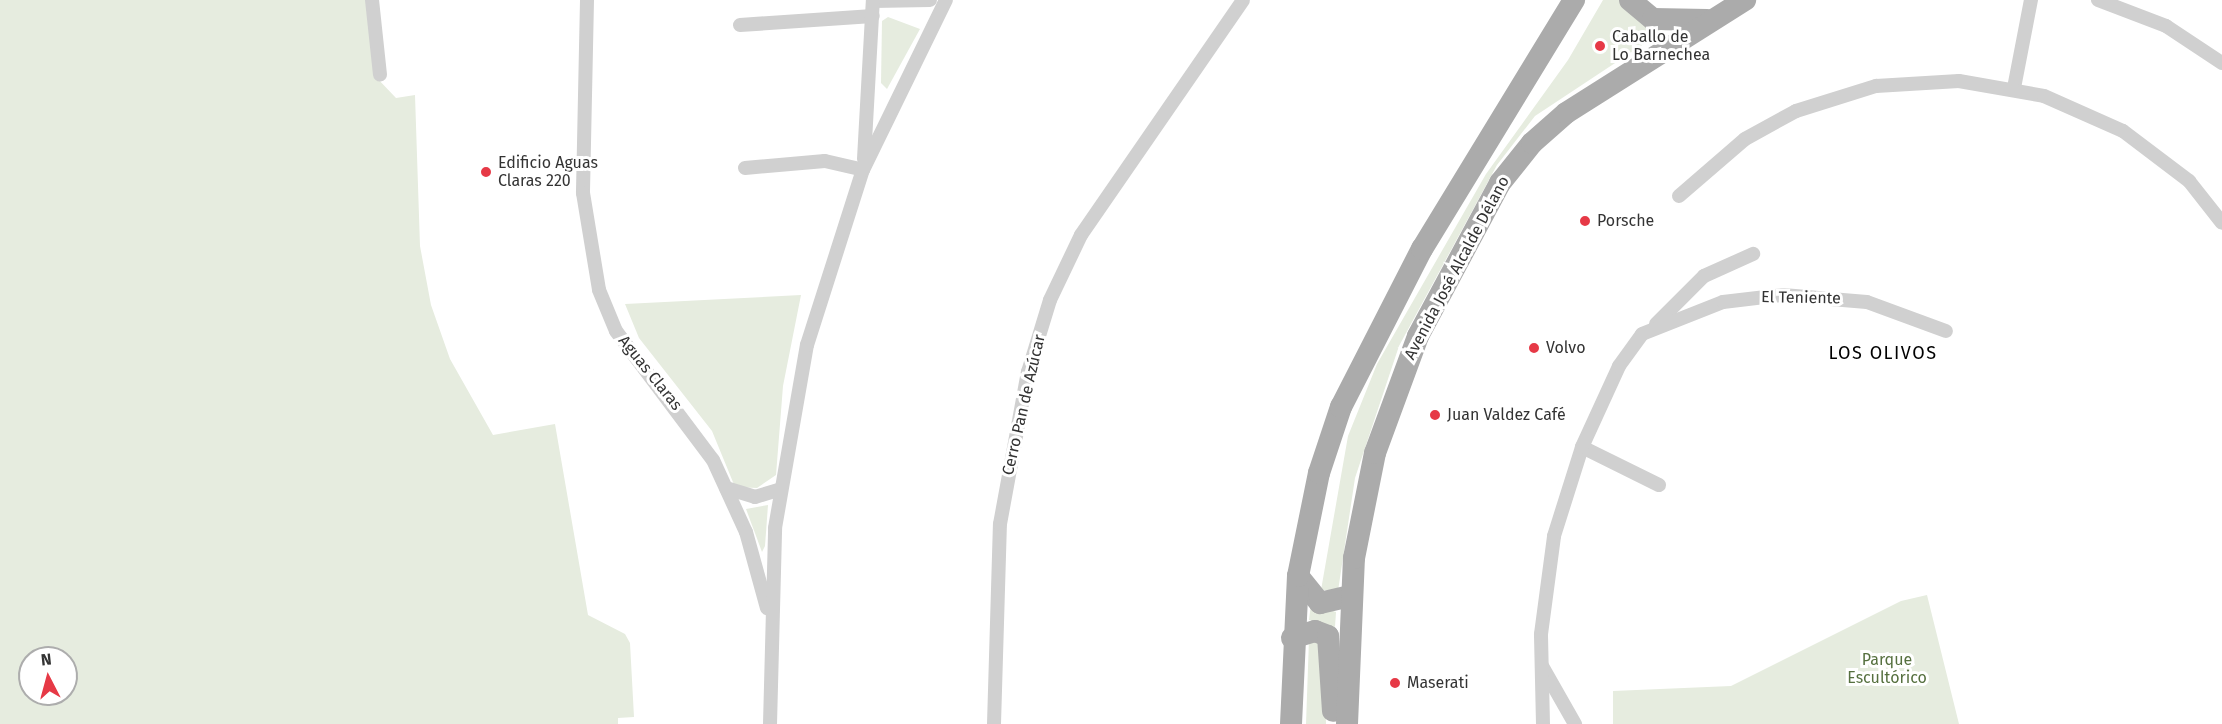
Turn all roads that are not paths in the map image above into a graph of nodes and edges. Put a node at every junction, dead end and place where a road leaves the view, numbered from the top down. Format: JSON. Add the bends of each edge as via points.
{"nodes":[{"id":1,"x":372,"y":0,"type":"edge"},
{"id":2,"x":587,"y":0,"type":"edge"},
{"id":3,"x":873,"y":0,"type":"edge"},
{"id":4,"x":946,"y":0,"type":"edge"},
{"id":5,"x":1243,"y":0,"type":"edge"},
{"id":6,"x":1574,"y":0,"type":"edge"},
{"id":7,"x":1630,"y":0,"type":"edge"},
{"id":8,"x":1745,"y":0,"type":"edge"},
{"id":9,"x":2031,"y":0,"type":"edge"},
{"id":10,"x":2098,"y":0,"type":"edge"},
{"id":11,"x":923,"y":2,"type":"edge"},
{"id":12,"x":873,"y":16,"type":"junction"},
{"id":13,"x":1711,"y":19,"type":"junction"},
{"id":14,"x":740,"y":25,"type":"dead end"},
{"id":15,"x":930,"y":32,"type":"junction"},
{"id":16,"x":2222,"y":63,"type":"edge"},
{"id":17,"x":380,"y":75,"type":"dead end"},
{"id":18,"x":872,"y":88,"type":"junction"},
{"id":19,"x":2014,"y":88,"type":"junction"},
{"id":20,"x":897,"y":96,"type":"junction"},
{"id":21,"x":745,"y":168,"type":"dead end"},
{"id":22,"x":863,"y":170,"type":"junction"},
{"id":23,"x":1679,"y":196,"type":"dead end"},
{"id":24,"x":2222,"y":223,"type":"edge"},
{"id":25,"x":1753,"y":254,"type":"dead end"},
{"id":26,"x":1654,"y":326,"type":"junction"},
{"id":27,"x":1946,"y":331,"type":"dead end"},
{"id":28,"x":1582,"y":447,"type":"junction"},
{"id":29,"x":1659,"y":485,"type":"dead end"},
{"id":30,"x":726,"y":488,"type":"junction"},
{"id":31,"x":781,"y":489,"type":"junction"},
{"id":32,"x":1298,"y":576,"type":"junction"},
{"id":33,"x":1351,"y":596,"type":"junction"},
{"id":34,"x":770,"y":619,"type":"junction"},
{"id":35,"x":1293,"y":638,"type":"junction"},
{"id":36,"x":1542,"y":666,"type":"junction"},
{"id":37,"x":770,"y":724,"type":"edge"},
{"id":38,"x":994,"y":724,"type":"edge"},
{"id":39,"x":1291,"y":724,"type":"edge"},
{"id":40,"x":1333,"y":724,"type":"edge"},
{"id":41,"x":1347,"y":724,"type":"edge"},
{"id":42,"x":1543,"y":724,"type":"edge"},
{"id":43,"x":1575,"y":724,"type":"edge"}],
"edges":[{"from":1,"to":17,"type":"street"},
{"from":2,"to":30,"type":"street","name":"Aguas Claras","via":[[583,193],[599,290],[616,331],[695,431]]},
{"from":3,"to":11,"type":"street"},
{"from":3,"to":12,"type":"street"},
{"from":4,"to":15,"type":"street"},
{"from":5,"to":38,"type":"street","name":"Cerro Pan de Azúcar","via":[[1081,235],[1050,300],[1028,372],[1000,524]]},
{"from":6,"to":32,"type":"main road","name":"Avenida José Alcalde Délano","via":[[1361,360],[1326,450]]},
{"from":7,"to":13,"type":"main road","via":[[1653,19]]},
{"from":8,"to":13,"type":"main road","name":"Avenida José Alcalde Délano"},
{"from":9,"to":19,"type":"street"},
{"from":10,"to":16,"type":"street","via":[[2166,26]]},
{"from":11,"to":15,"type":"street"},
{"from":12,"to":14,"type":"street"},
{"from":12,"to":18,"type":"street"},
{"from":13,"to":33,"type":"main road","name":"Avenida José Alcalde Délano","via":[[1566,113],[1532,143],[1500,183],[1418,336],[1396,389],[1366,490]]},
{"from":15,"to":20,"type":"street"},
{"from":18,"to":20,"type":"street","via":[[884,99]]},
{"from":18,"to":22,"type":"street"},
{"from":19,"to":23,"type":"street","via":[[1904,82],[1822,100],[1745,139]]},
{"from":19,"to":24,"type":"street","via":[[2074,106],[2123,131],[2188,181]]},
{"from":20,"to":22,"type":"street"},
{"from":21,"to":22,"type":"street","via":[[825,161]]},
{"from":22,"to":31,"type":"street","via":[[807,345]]},
{"from":25,"to":26,"type":"street","name":"El Teniente","via":[[1690,286]]},
{"from":26,"to":27,"type":"street","name":"El Teniente","via":[[1723,302],[1811,295],[1876,305]]},
{"from":26,"to":28,"type":"street","name":"El Teniente","via":[[1625,354]]},
{"from":28,"to":29,"type":"street"},
{"from":28,"to":36,"type":"street","name":"El Teniente","via":[[1547,568]]},
{"from":30,"to":31,"type":"street","via":[[754,497]]},
{"from":30,"to":34,"type":"street","name":"Aguas Claras","via":[[746,532]]},
{"from":31,"to":34,"type":"street"},
{"from":32,"to":33,"type":"main road","via":[[1320,603]]},
{"from":32,"to":35,"type":"main road","name":"Avenida José Alcalde Délano"},
{"from":33,"to":41,"type":"main road","name":"Avenida José Alcalde Délano"},
{"from":34,"to":37,"type":"street"},
{"from":35,"to":39,"type":"main road","name":"Avenida José Alcalde Délano"},
{"from":35,"to":40,"type":"main road","via":[[1315,631],[1331,642]]},
{"from":36,"to":42,"type":"street","name":"El Teniente"},
{"from":36,"to":43,"type":"street"}]}
